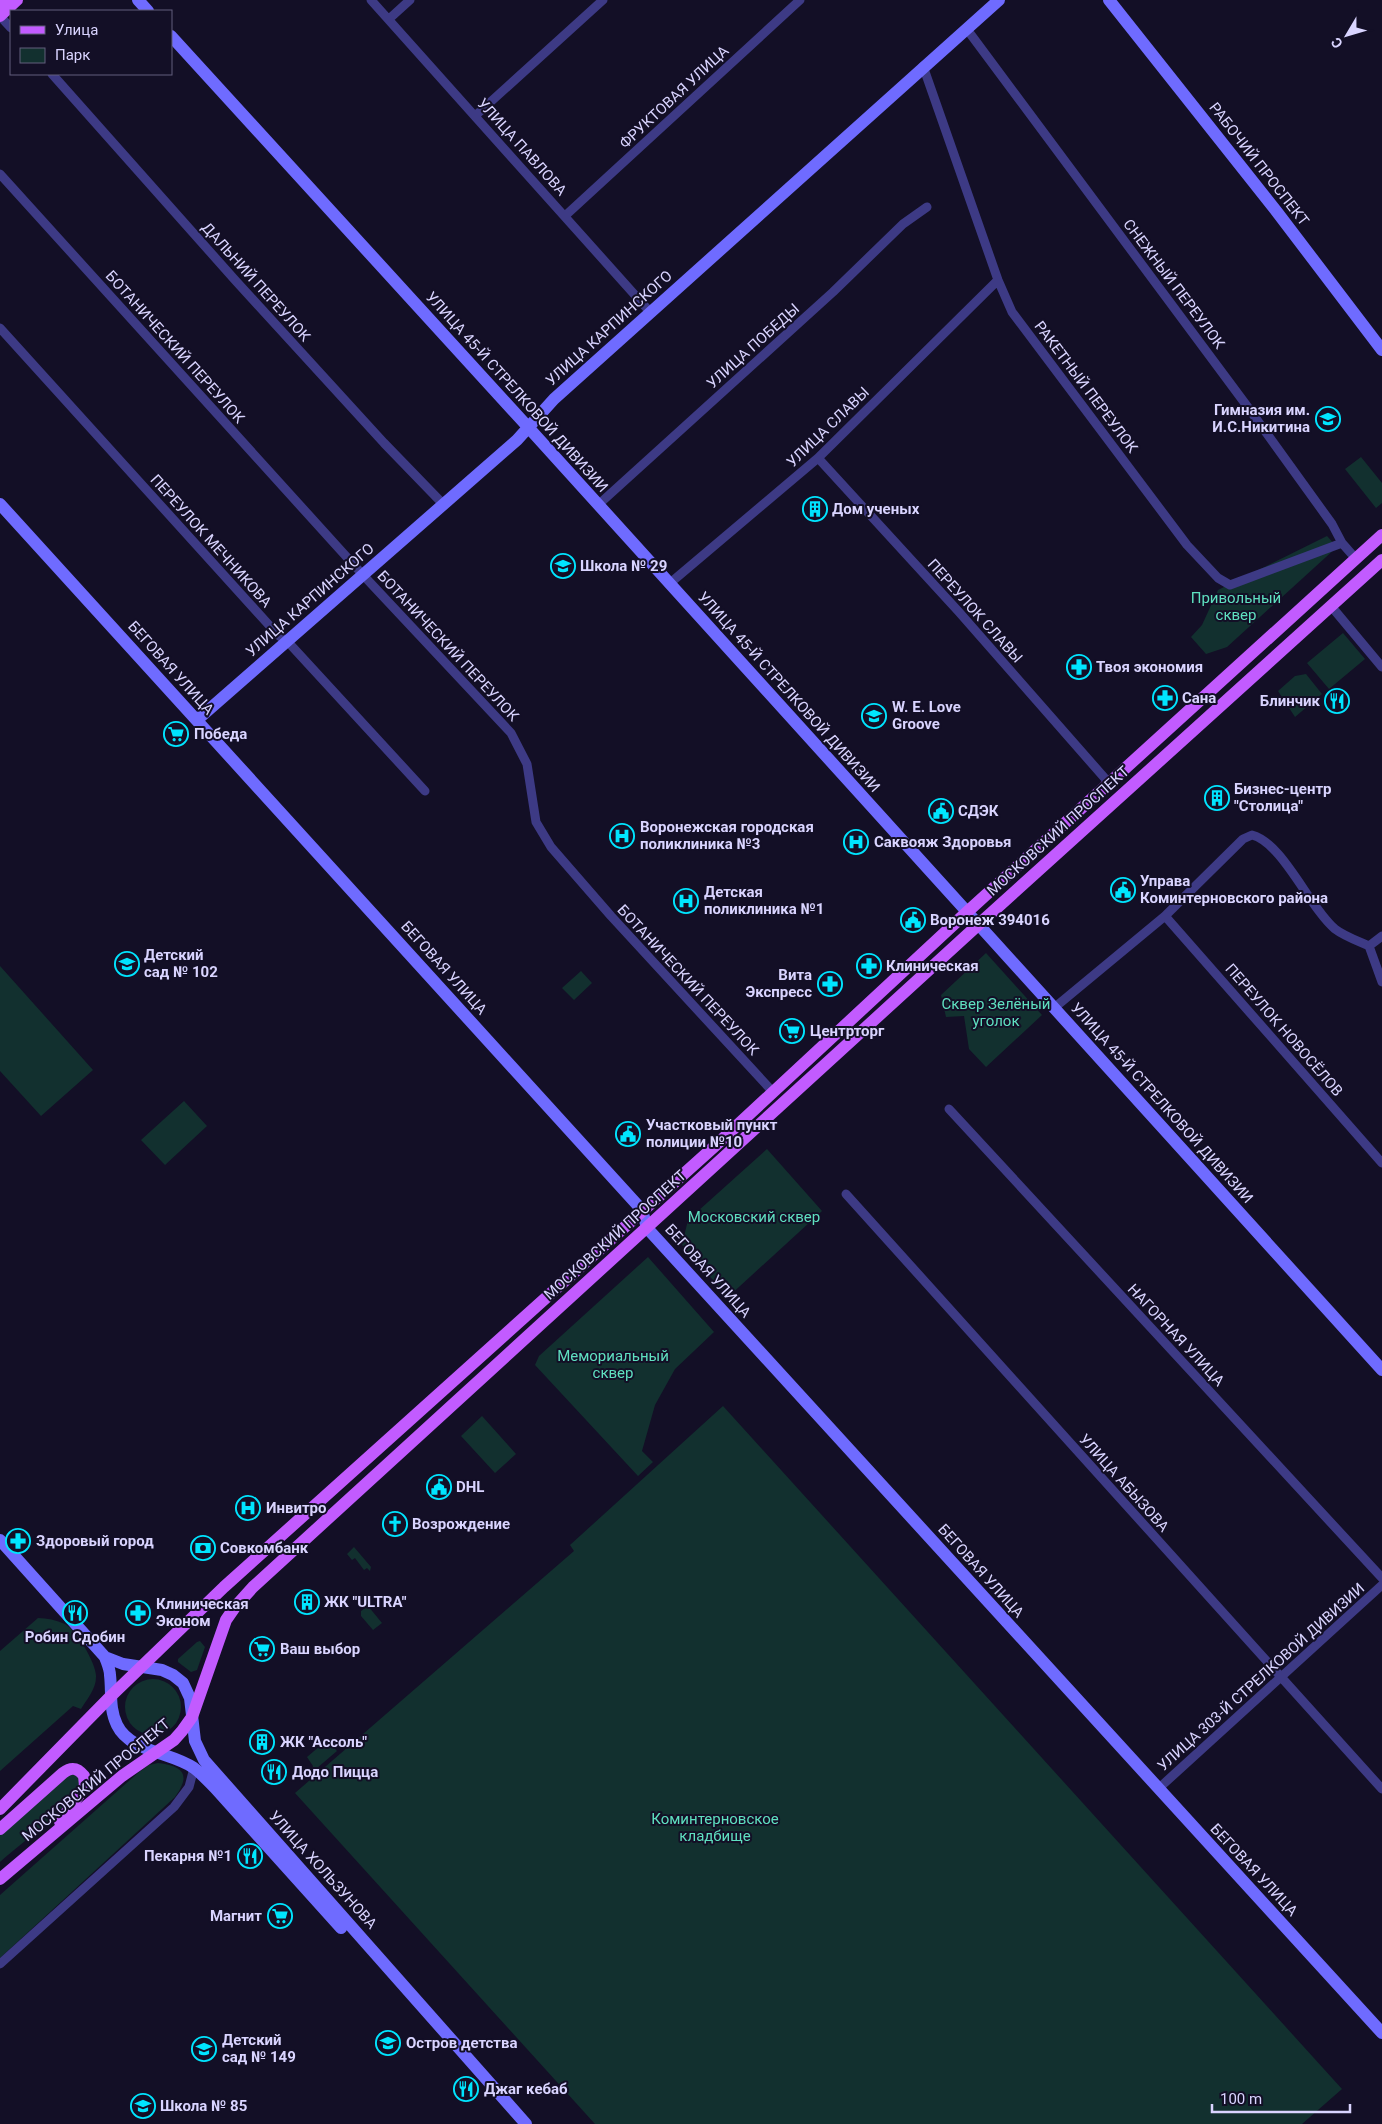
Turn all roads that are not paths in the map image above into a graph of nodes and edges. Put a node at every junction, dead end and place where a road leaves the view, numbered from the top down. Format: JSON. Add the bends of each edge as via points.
{"nodes":[{"id":1,"x":3,"y":0,"type":"edge"},
{"id":2,"x":17,"y":0,"type":"edge"},
{"id":3,"x":138,"y":0,"type":"edge"},
{"id":4,"x":371,"y":0,"type":"edge"},
{"id":5,"x":410,"y":0,"type":"edge"},
{"id":6,"x":603,"y":0,"type":"edge"},
{"id":7,"x":800,"y":0,"type":"edge"},
{"id":8,"x":999,"y":0,"type":"edge"},
{"id":9,"x":1109,"y":0,"type":"edge"},
{"id":10,"x":0,"y":3,"type":"edge"},
{"id":11,"x":147,"y":10,"type":"edge"},
{"id":12,"x":0,"y":16,"type":"edge"},
{"id":13,"x":389,"y":20,"type":"junction"},
{"id":14,"x":10,"y":27,"type":"edge"},
{"id":15,"x":966,"y":28,"type":"junction"},
{"id":16,"x":172,"y":37,"type":"edge"},
{"id":17,"x":923,"y":66,"type":"junction"},
{"id":18,"x":53,"y":75,"type":"edge"},
{"id":19,"x":475,"y":116,"type":"junction"},
{"id":20,"x":0,"y":174,"type":"edge"},
{"id":21,"x":927,"y":207,"type":"dead end"},
{"id":22,"x":566,"y":215,"type":"junction"},
{"id":23,"x":998,"y":280,"type":"junction"},
{"id":24,"x":651,"y":313,"type":"junction"},
{"id":25,"x":0,"y":328,"type":"edge"},
{"id":26,"x":1382,"y":350,"type":"edge"},
{"id":27,"x":528,"y":427,"type":"junction"},
{"id":28,"x":818,"y":458,"type":"junction"},
{"id":29,"x":0,"y":504,"type":"edge"},
{"id":30,"x":444,"y":505,"type":"junction"},
{"id":31,"x":598,"y":505,"type":"junction"},
{"id":32,"x":1382,"y":535,"type":"edge"},
{"id":33,"x":1342,"y":543,"type":"junction"},
{"id":34,"x":1356,"y":559,"type":"junction"},
{"id":35,"x":1382,"y":560,"type":"edge"},
{"id":36,"x":363,"y":575,"type":"junction"},
{"id":37,"x":669,"y":584,"type":"junction"},
{"id":38,"x":1319,"y":592,"type":"junction"},
{"id":39,"x":1331,"y":606,"type":"junction"},
{"id":40,"x":288,"y":642,"type":"junction"},
{"id":41,"x":1382,"y":668,"type":"edge"},
{"id":42,"x":197,"y":720,"type":"junction"},
{"id":43,"x":1109,"y":783,"type":"junction"},
{"id":44,"x":425,"y":792,"type":"dead end"},
{"id":45,"x":966,"y":913,"type":"junction"},
{"id":46,"x":1165,"y":916,"type":"junction"},
{"id":47,"x":978,"y":925,"type":"junction"},
{"id":48,"x":1382,"y":936,"type":"edge"},
{"id":49,"x":1369,"y":946,"type":"junction"},
{"id":50,"x":1382,"y":982,"type":"edge"},
{"id":51,"x":1054,"y":1008,"type":"junction"},
{"id":52,"x":774,"y":1092,"type":"junction"},
{"id":53,"x":949,"y":1109,"type":"dead end"},
{"id":54,"x":1382,"y":1163,"type":"edge"},
{"id":55,"x":846,"y":1194,"type":"dead end"},
{"id":56,"x":642,"y":1210,"type":"junction"},
{"id":57,"x":647,"y":1228,"type":"junction"},
{"id":58,"x":1382,"y":1370,"type":"edge"},
{"id":59,"x":0,"y":1540,"type":"edge"},
{"id":60,"x":1382,"y":1578,"type":"edge"},
{"id":61,"x":1382,"y":1584,"type":"edge"},
{"id":62,"x":105,"y":1657,"type":"junction"},
{"id":63,"x":142,"y":1667,"type":"junction"},
{"id":64,"x":1280,"y":1677,"type":"junction"},
{"id":65,"x":111,"y":1696,"type":"junction"},
{"id":66,"x":192,"y":1717,"type":"junction"},
{"id":67,"x":156,"y":1751,"type":"junction"},
{"id":68,"x":194,"y":1768,"type":"junction"},
{"id":69,"x":1158,"y":1789,"type":"junction"},
{"id":70,"x":1382,"y":1789,"type":"edge"},
{"id":71,"x":0,"y":1809,"type":"edge"},
{"id":72,"x":0,"y":1829,"type":"edge"},
{"id":73,"x":44,"y":1842,"type":"junction"},
{"id":74,"x":0,"y":1879,"type":"edge"},
{"id":75,"x":0,"y":1964,"type":"edge"},
{"id":76,"x":1382,"y":2033,"type":"edge"},
{"id":77,"x":517,"y":2124,"type":"edge"},
{"id":78,"x":526,"y":2124,"type":"edge"}],
"edges":[{"from":1,"to":10,"type":"main road"},
{"from":2,"to":12,"type":"main road"},
{"from":3,"to":11,"type":"street"},
{"from":4,"to":13,"type":"street","name":"УЛИЦА ПАВЛОВА"},
{"from":5,"to":13,"type":"street"},
{"from":6,"to":19,"type":"street"},
{"from":7,"to":22,"type":"street","name":"ФРУКТОВАЯ УЛИЦА"},
{"from":8,"to":15,"type":"street","name":"УЛИЦА КАРПИНСКОГО"},
{"from":9,"to":26,"type":"street","name":"РАБОЧИЙ ПРОСПЕКТ"},
{"from":12,"to":14,"type":"street"},
{"from":13,"to":19,"type":"street","name":"УЛИЦА ПАВЛОВА"},
{"from":15,"to":17,"type":"street","name":"УЛИЦА КАРПИНСКОГО"},
{"from":15,"to":33,"type":"street","name":"СНЕЖНЫЙ ПЕРЕУЛОК","via":[[1247,406],[1332,524]]},
{"from":16,"to":27,"type":"street","name":"УЛИЦА 45-Й СТРЕЛКОВОЙ ДИВИЗИИ"},
{"from":17,"to":23,"type":"street","name":"РАКЕТНЫЙ ПЕРЕУЛОК"},
{"from":17,"to":24,"type":"street","name":"УЛИЦА КАРПИНСКОГО"},
{"from":18,"to":30,"type":"street","name":"ДАЛЬНИЙ ПЕРЕУЛОК","via":[[261,308]]},
{"from":19,"to":22,"type":"street","name":"УЛИЦА ПАВЛОВА"},
{"from":20,"to":36,"type":"street","name":"БОТАНИЧЕСКИЙ ПЕРЕУЛОК"},
{"from":21,"to":31,"type":"street","name":"УЛИЦА ПОБЕДЫ","via":[[903,224],[833,292]]},
{"from":22,"to":24,"type":"street","name":"УЛИЦА ПАВЛОВА"},
{"from":23,"to":28,"type":"street","name":"УЛИЦА СЛАВЫ"},
{"from":23,"to":33,"type":"street","name":"РАКЕТНЫЙ ПЕРЕУЛОК","via":[[1012,312],[1187,545],[1218,578],[1230,585]]},
{"from":24,"to":27,"type":"street","name":"УЛИЦА КАРПИНСКОГО","via":[[554,399]]},
{"from":25,"to":40,"type":"street","name":"ПЕРЕУЛОК МЕЧНИКОВА","via":[[278,635]]},
{"from":27,"to":30,"type":"street","name":"УЛИЦА КАРПИНСКОГО"},
{"from":27,"to":31,"type":"street","name":"УЛИЦА 45-Й СТРЕЛКОВОЙ ДИВИЗИИ"},
{"from":28,"to":37,"type":"street","name":"УЛИЦА СЛАВЫ"},
{"from":28,"to":43,"type":"street","name":"ПЕРЕУЛОК СЛАВЫ"},
{"from":29,"to":42,"type":"street","name":"БЕГОВАЯ УЛИЦА"},
{"from":30,"to":36,"type":"street","name":"УЛИЦА КАРПИНСКОГО"},
{"from":31,"to":37,"type":"street","name":"УЛИЦА 45-Й СТРЕЛКОВОЙ ДИВИЗИИ"},
{"from":32,"to":34,"type":"main road","name":"МОСКОВСКИЙ ПРОСПЕКТ"},
{"from":33,"to":34,"type":"street","name":"СНЕЖНЫЙ ПЕРЕУЛОК"},
{"from":34,"to":38,"type":"main road","name":"МОСКОВСКИЙ ПРОСПЕКТ"},
{"from":35,"to":39,"type":"main road","name":"МОСКОВСКИЙ ПРОСПЕКТ"},
{"from":36,"to":40,"type":"street","name":"УЛИЦА КАРПИНСКОГО"},
{"from":36,"to":52,"type":"street","name":"БОТАНИЧЕСКИЙ ПЕРЕУЛОК","via":[[511,734],[527,764],[536,822],[551,847]]},
{"from":37,"to":45,"type":"street","name":"УЛИЦА 45-Й СТРЕЛКОВОЙ ДИВИЗИИ"},
{"from":38,"to":39,"type":"street"},
{"from":38,"to":43,"type":"main road","name":"МОСКОВСКИЙ ПРОСПЕКТ"},
{"from":39,"to":41,"type":"street"},
{"from":39,"to":47,"type":"main road","name":"МОСКОВСКИЙ ПРОСПЕКТ"},
{"from":40,"to":42,"type":"street","name":"УЛИЦА КАРПИНСКОГО"},
{"from":40,"to":44,"type":"street","name":"ПЕРЕУЛОК МЕЧНИКОВА"},
{"from":42,"to":56,"type":"street","name":"БЕГОВАЯ УЛИЦА"},
{"from":43,"to":45,"type":"main road","name":"МОСКОВСКИЙ ПРОСПЕКТ"},
{"from":45,"to":47,"type":"street","name":"УЛИЦА 45-Й СТРЕЛКОВОЙ ДИВИЗИИ"},
{"from":45,"to":52,"type":"main road","name":"МОСКОВСКИЙ ПРОСПЕКТ"},
{"from":46,"to":49,"type":"street","via":[[1243,839],[1252,835],[1260,837],[1278,855],[1335,929]]},
{"from":46,"to":51,"type":"street"},
{"from":46,"to":54,"type":"street","name":"ПЕРЕУЛОК НОВОСЁЛОВ"},
{"from":47,"to":51,"type":"street","name":"УЛИЦА 45-Й СТРЕЛКОВОЙ ДИВИЗИИ"},
{"from":47,"to":57,"type":"main road","name":"МОСКОВСКИЙ ПРОСПЕКТ"},
{"from":48,"to":49,"type":"street"},
{"from":49,"to":50,"type":"street"},
{"from":51,"to":58,"type":"street","name":"УЛИЦА 45-Й СТРЕЛКОВОЙ ДИВИЗИИ"},
{"from":52,"to":56,"type":"main road","name":"МОСКОВСКИЙ ПРОСПЕКТ"},
{"from":53,"to":60,"type":"street","name":"НАГОРНАЯ УЛИЦА"},
{"from":55,"to":64,"type":"street","name":"УЛИЦА АБЫЗОВА"},
{"from":56,"to":57,"type":"street","name":"БЕГОВАЯ УЛИЦА"},
{"from":56,"to":63,"type":"main road","name":"МОСКОВСКИЙ ПРОСПЕКТ","via":[[224,1587]]},
{"from":57,"to":66,"type":"main road","name":"МОСКОВСКИЙ ПРОСПЕКТ","via":[[241,1600],[226,1620]]},
{"from":57,"to":69,"type":"street","name":"БЕГОВАЯ УЛИЦА"},
{"from":59,"to":62,"type":"street","name":"УЛИЦА ХОЛЬЗУНОВА"},
{"from":61,"to":64,"type":"street","name":"УЛИЦА 303-Й СТРЕЛКОВОЙ ДИВИЗИИ"},
{"from":62,"to":63,"type":"street","name":"УЛИЦА ХОЛЬЗУНОВА"},
{"from":62,"to":65,"type":"street","name":"УЛИЦА ХОЛЬЗУНОВА"},
{"from":63,"to":65,"type":"main road","name":"МОСКОВСКИЙ ПРОСПЕКТ"},
{"from":63,"to":66,"type":"street","name":"УЛИЦА ХОЛЬЗУНОВА","via":[[162,1670],[183,1683],[190,1698]]},
{"from":64,"to":69,"type":"street","name":"УЛИЦА 303-Й СТРЕЛКОВОЙ ДИВИЗИИ"},
{"from":64,"to":70,"type":"street","name":"УЛИЦА АБЫЗОВА"},
{"from":65,"to":67,"type":"street","name":"УЛИЦА ХОЛЬЗУНОВА","via":[[112,1713],[118,1727],[128,1738]]},
{"from":65,"to":71,"type":"main road","name":"МОСКОВСКИЙ ПРОСПЕКТ"},
{"from":66,"to":67,"type":"main road","name":"МОСКОВСКИЙ ПРОСПЕКТ","via":[[174,1740]]},
{"from":66,"to":78,"type":"street","name":"УЛИЦА ХОЛЬЗУНОВА","via":[[195,1741],[204,1760]]},
{"from":67,"to":68,"type":"street","name":"УЛИЦА ХОЛЬЗУНОВА"},
{"from":67,"to":73,"type":"main road","name":"МОСКОВСКИЙ ПРОСПЕКТ"},
{"from":68,"to":75,"type":"street","via":[[189,1787],[174,1807]]},
{"from":68,"to":77,"type":"street","name":"УЛИЦА ХОЛЬЗУНОВА"},
{"from":69,"to":76,"type":"street","name":"БЕГОВАЯ УЛИЦА"},
{"from":72,"to":73,"type":"main road","via":[[62,1773],[77,1769],[86,1781],[82,1792]]},
{"from":73,"to":74,"type":"main road","name":"МОСКОВСКИЙ ПРОСПЕКТ"}]}
